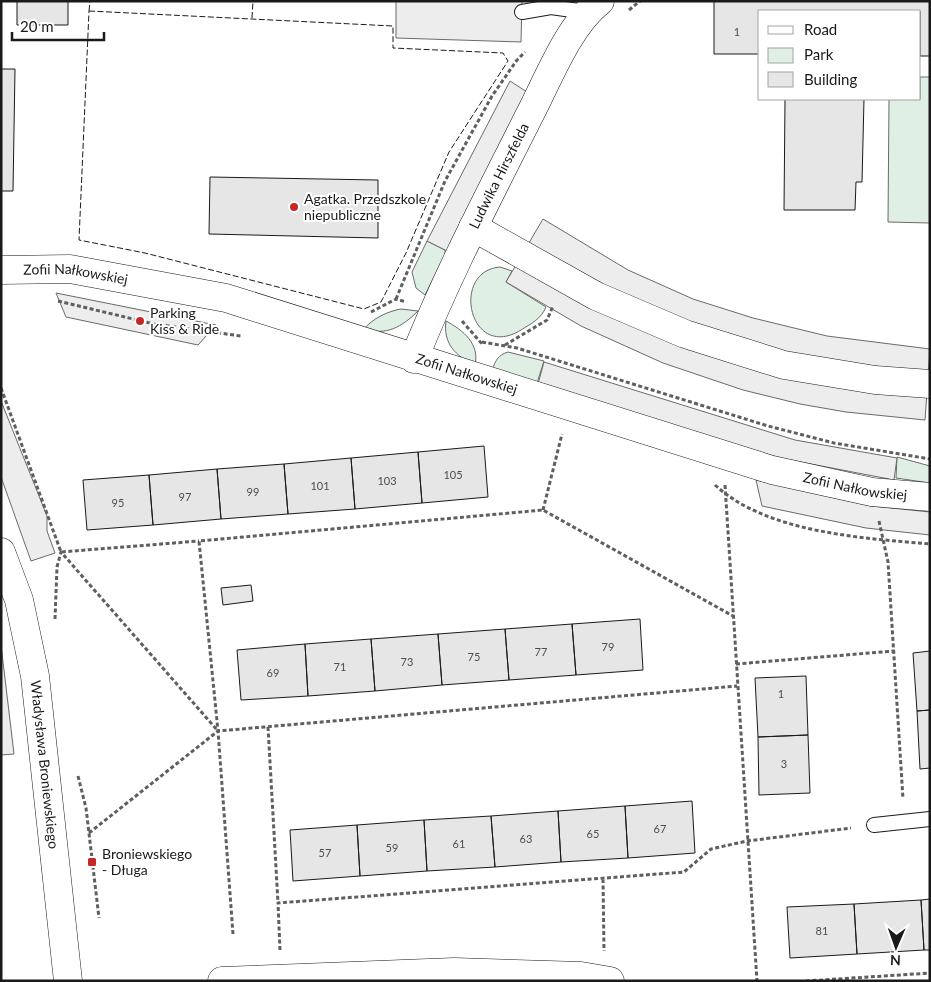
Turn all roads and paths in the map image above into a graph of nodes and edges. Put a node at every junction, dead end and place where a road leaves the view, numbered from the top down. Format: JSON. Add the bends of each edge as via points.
{"nodes":[{"id":1,"x":593,"y":7,"type":"edge"},
{"id":2,"x":522,"y":12,"type":"dead end"},
{"id":3,"x":531,"y":47,"type":"dead end"},
{"id":4,"x":473,"y":227,"type":"junction"},
{"id":5,"x":1,"y":270,"type":"edge"},
{"id":6,"x":567,"y":279,"type":"junction"},
{"id":7,"x":50,"y":299,"type":"dead end"},
{"id":8,"x":396,"y":299,"type":"dead end"},
{"id":9,"x":247,"y":337,"type":"dead end"},
{"id":10,"x":482,"y":342,"type":"dead end"},
{"id":11,"x":504,"y":346,"type":"junction"},
{"id":12,"x":414,"y":359,"type":"junction"},
{"id":13,"x":930,"y":384,"type":"edge"},
{"id":14,"x":1,"y":388,"type":"edge"},
{"id":15,"x":553,"y":431,"type":"dead end"},
{"id":16,"x":571,"y":436,"type":"dead end"},
{"id":17,"x":557,"y":454,"type":"dead end"},
{"id":18,"x":930,"y":459,"type":"edge"},
{"id":19,"x":712,"y":482,"type":"dead end"},
{"id":20,"x":872,"y":492,"type":"junction"},
{"id":21,"x":726,"y":495,"type":"junction"},
{"id":22,"x":930,"y":497,"type":"edge"},
{"id":23,"x":543,"y":510,"type":"junction"},
{"id":24,"x":883,"y":540,"type":"junction"},
{"id":25,"x":199,"y":541,"type":"junction"},
{"id":26,"x":930,"y":544,"type":"edge"},
{"id":27,"x":1,"y":552,"type":"edge"},
{"id":28,"x":61,"y":552,"type":"junction"},
{"id":29,"x":733,"y":616,"type":"junction"},
{"id":30,"x":55,"y":625,"type":"dead end"},
{"id":31,"x":894,"y":651,"type":"junction"},
{"id":32,"x":736,"y":664,"type":"junction"},
{"id":33,"x":737,"y":686,"type":"junction"},
{"id":34,"x":268,"y":727,"type":"junction"},
{"id":35,"x":218,"y":731,"type":"junction"},
{"id":36,"x":76,"y":771,"type":"dead end"},
{"id":37,"x":903,"y":795,"type":"dead end"},
{"id":38,"x":930,"y":819,"type":"edge"},
{"id":39,"x":874,"y":825,"type":"joint"},
{"id":40,"x":89,"y":833,"type":"junction"},
{"id":41,"x":747,"y":841,"type":"junction"},
{"id":42,"x":603,"y":879,"type":"junction"},
{"id":43,"x":278,"y":903,"type":"junction"},
{"id":44,"x":99,"y":918,"type":"dead end"},
{"id":45,"x":604,"y":930,"type":"dead end"},
{"id":46,"x":280,"y":932,"type":"dead end"},
{"id":47,"x":233,"y":934,"type":"dead end"},
{"id":48,"x":930,"y":973,"type":"edge"},
{"id":49,"x":606,"y":980,"type":"edge"},
{"id":50,"x":68,"y":981,"type":"edge"},
{"id":51,"x":222,"y":981,"type":"edge"},
{"id":52,"x":757,"y":981,"type":"edge"},
{"id":53,"x":806,"y":981,"type":"edge"}],
"edges":[{"from":1,"to":2,"type":"lane","via":[[551,7]]},
{"from":1,"to":4,"type":"street","name":"Ludwika Hirszfelda","via":[[552,70]]},
{"from":3,"to":8,"type":"path","via":[[516,60],[492,96],[444,181]]},
{"from":4,"to":6,"type":"street"},
{"from":4,"to":12,"type":"street","name":"Ludwika Hirszfelda"},
{"from":5,"to":12,"type":"street","name":"Zofii Nałkowskiej","via":[[70,269],[226,298]]},
{"from":6,"to":11,"type":"path","via":[[547,320]]},
{"from":6,"to":13,"type":"street","via":[[596,296],[685,334],[784,365],[875,380]]},
{"from":7,"to":9,"type":"path","via":[[154,324]]},
{"from":10,"to":11,"type":"path"},
{"from":11,"to":18,"type":"path","via":[[768,426],[834,443]]},
{"from":12,"to":20,"type":"street","name":"Zofii Nałkowskiej","via":[[729,458]]},
{"from":14,"to":28,"type":"path"},
{"from":15,"to":16,"type":"path"},
{"from":17,"to":23,"type":"path"},
{"from":19,"to":21,"type":"path"},
{"from":20,"to":22,"type":"street","name":"Zofii Nałkowskiej"},
{"from":20,"to":24,"type":"path"},
{"from":21,"to":24,"type":"path","via":[[774,519]]},
{"from":21,"to":29,"type":"path"},
{"from":23,"to":25,"type":"path"},
{"from":23,"to":29,"type":"path"},
{"from":24,"to":26,"type":"path"},
{"from":24,"to":31,"type":"path","via":[[888,562]]},
{"from":25,"to":28,"type":"path"},
{"from":25,"to":35,"type":"path"},
{"from":27,"to":50,"type":"street","name":"Władysława Broniewskiego","via":[[19,600],[34,676]]},
{"from":28,"to":30,"type":"path","via":[[57,567]]},
{"from":28,"to":35,"type":"path"},
{"from":29,"to":32,"type":"path"},
{"from":31,"to":32,"type":"path"},
{"from":31,"to":37,"type":"path"},
{"from":32,"to":33,"type":"path"},
{"from":33,"to":34,"type":"path"},
{"from":33,"to":41,"type":"path"},
{"from":34,"to":35,"type":"path"},
{"from":34,"to":43,"type":"path"},
{"from":35,"to":40,"type":"path"},
{"from":35,"to":47,"type":"path"},
{"from":36,"to":40,"type":"path"},
{"from":38,"to":39,"type":"lane"},
{"from":39,"to":41,"type":"path"},
{"from":40,"to":44,"type":"path"},
{"from":41,"to":42,"type":"path","via":[[711,849],[684,872]]},
{"from":41,"to":52,"type":"path"},
{"from":42,"to":43,"type":"path"},
{"from":42,"to":45,"type":"path"},
{"from":43,"to":46,"type":"path"},
{"from":48,"to":53,"type":"path"},
{"from":49,"to":51,"type":"street","via":[[581,976],[454,972]]}]}
